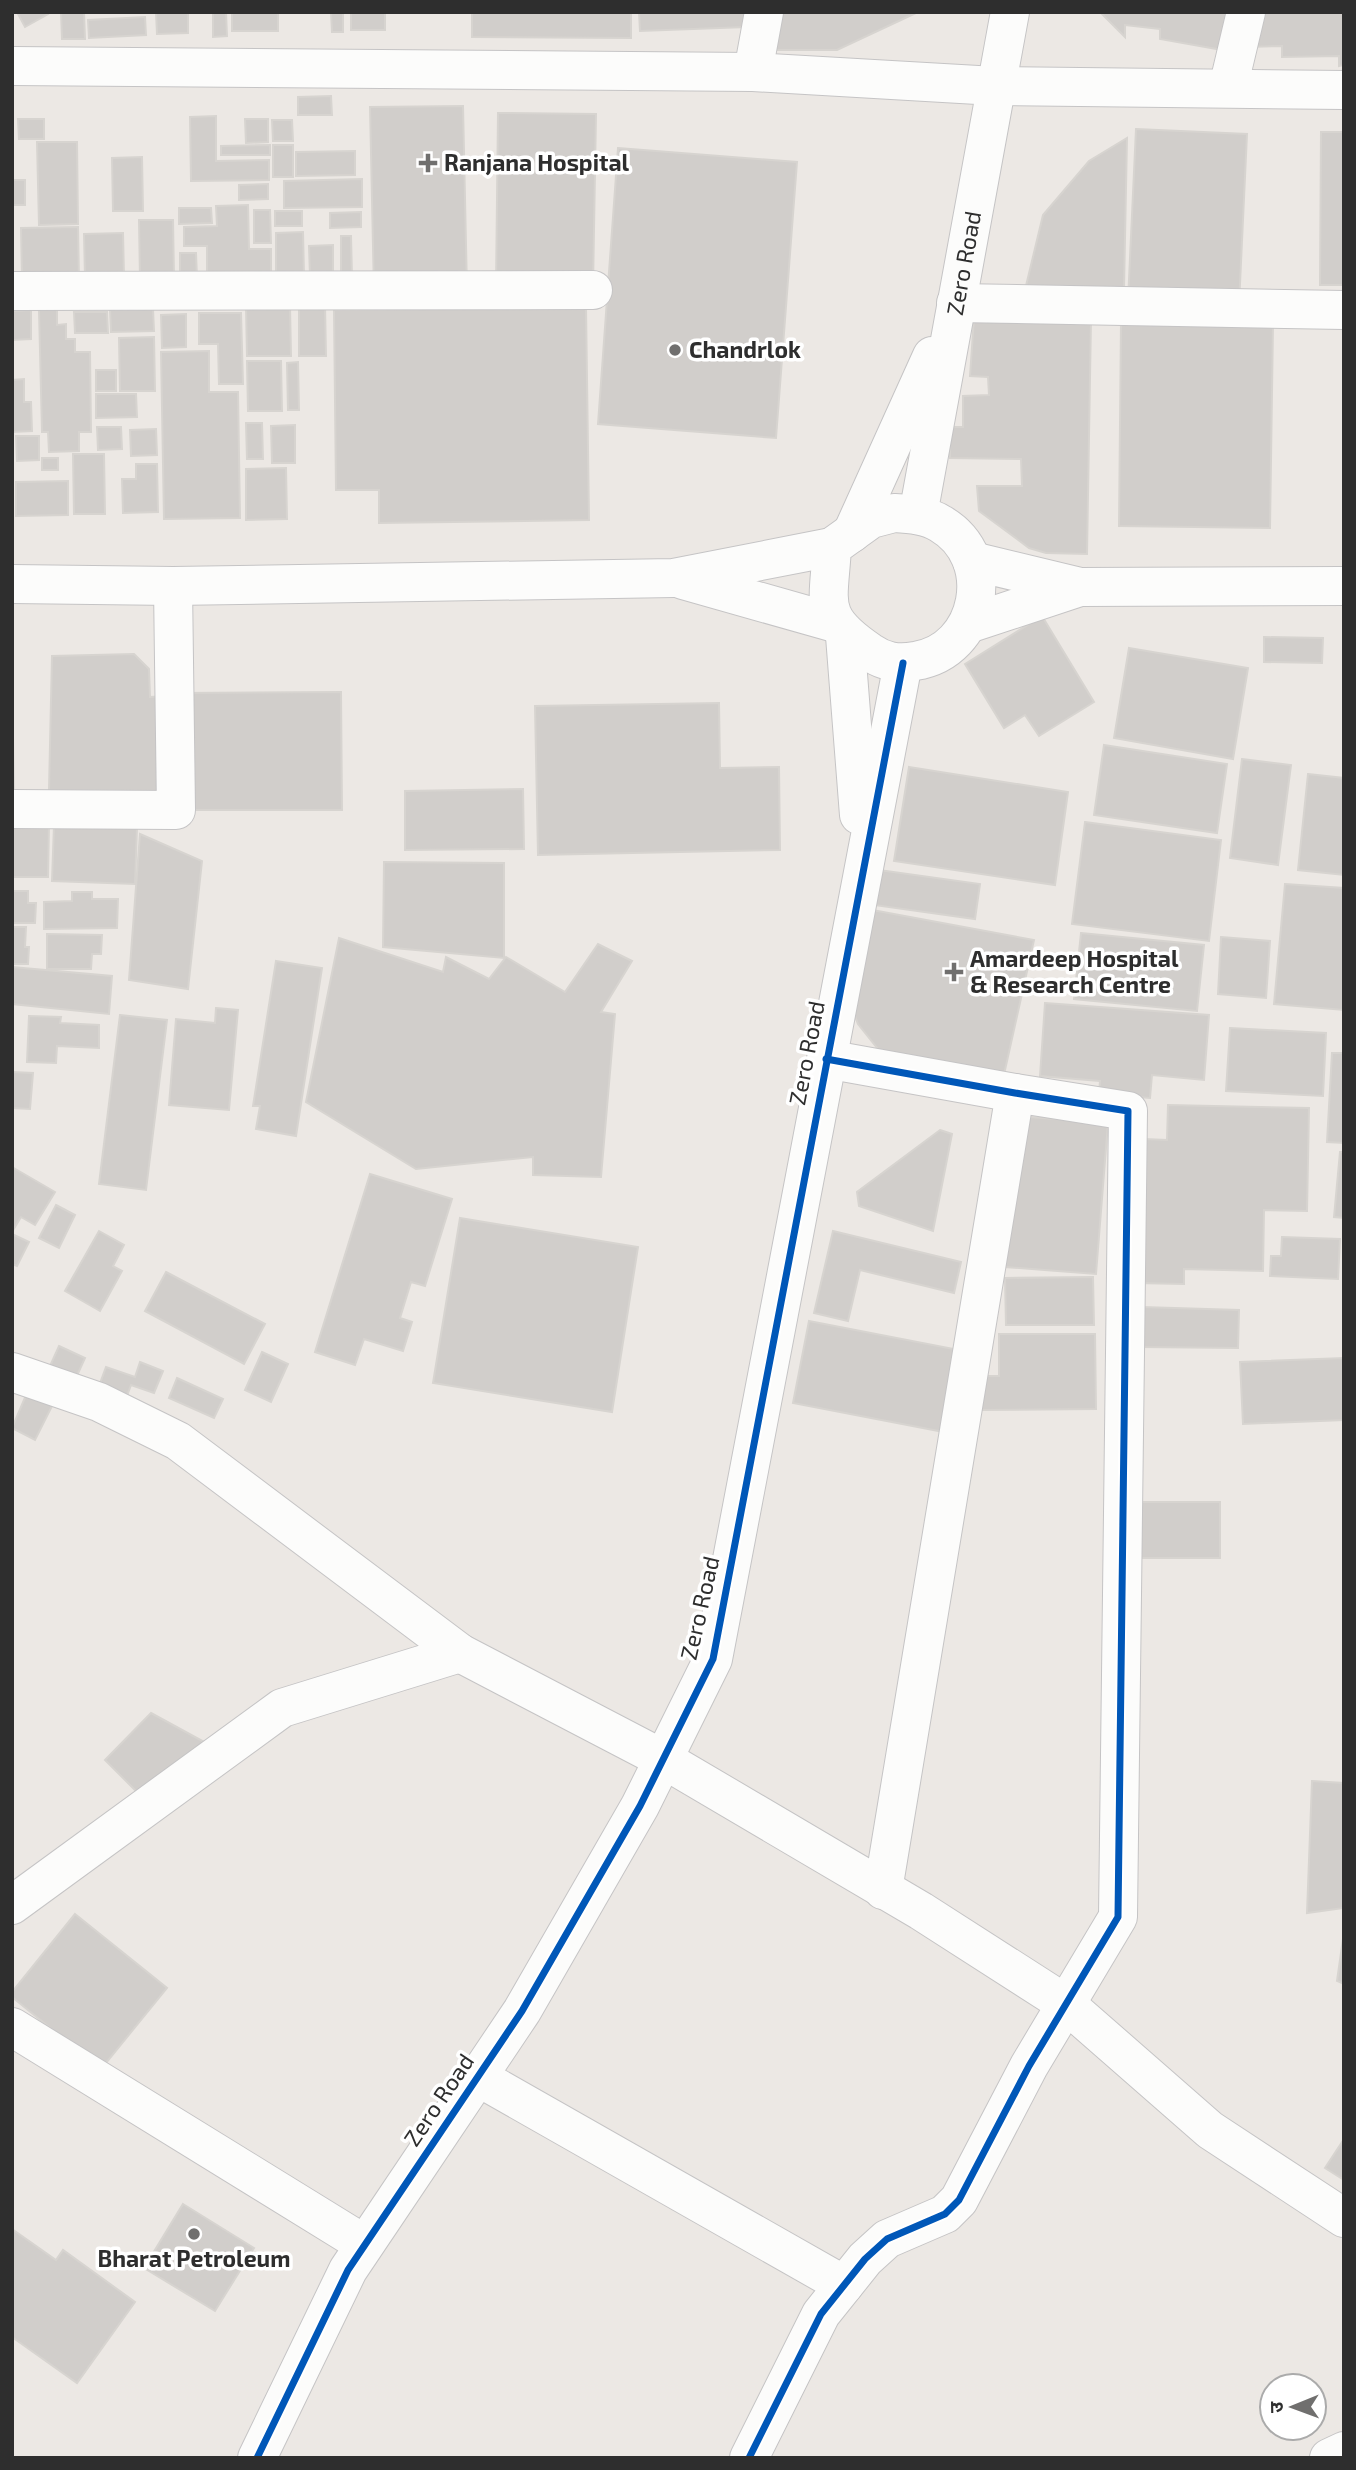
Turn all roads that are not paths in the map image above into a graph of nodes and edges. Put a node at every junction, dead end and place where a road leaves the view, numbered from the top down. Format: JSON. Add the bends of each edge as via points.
{"nodes":[{"id":1,"x":764,"y":12,"type":"edge"},
{"id":2,"x":1010,"y":12,"type":"edge"},
{"id":3,"x":1246,"y":12,"type":"edge"},
{"id":4,"x":12,"y":66,"type":"edge"},
{"id":5,"x":753,"y":72,"type":"junction"},
{"id":6,"x":995,"y":86,"type":"junction"},
{"id":7,"x":1228,"y":88,"type":"junction"},
{"id":8,"x":1344,"y":90,"type":"edge"},
{"id":9,"x":593,"y":290,"type":"dead end"},
{"id":10,"x":12,"y":291,"type":"edge"},
{"id":11,"x":956,"y":303,"type":"junction"},
{"id":12,"x":1344,"y":310,"type":"edge"},
{"id":13,"x":918,"y":514,"type":"junction"},
{"id":14,"x":842,"y":540,"type":"junction"},
{"id":15,"x":972,"y":561,"type":"junction"},
{"id":16,"x":674,"y":578,"type":"junction"},
{"id":17,"x":12,"y":584,"type":"edge"},
{"id":18,"x":173,"y":586,"type":"junction"},
{"id":19,"x":1344,"y":586,"type":"edge"},
{"id":20,"x":1080,"y":587,"type":"junction"},
{"id":21,"x":968,"y":624,"type":"junction"},
{"id":22,"x":840,"y":629,"type":"junction"},
{"id":23,"x":903,"y":663,"type":"junction"},
{"id":24,"x":12,"y":809,"type":"edge"},
{"id":25,"x":863,"y":866,"type":"junction"},
{"id":26,"x":826,"y":1059,"type":"junction"},
{"id":27,"x":1015,"y":1093,"type":"junction"},
{"id":28,"x":12,"y":1372,"type":"edge"},
{"id":29,"x":460,"y":1653,"type":"junction"},
{"id":30,"x":663,"y":1759,"type":"junction"},
{"id":31,"x":884,"y":1890,"type":"junction"},
{"id":32,"x":12,"y":1905,"type":"edge"},
{"id":33,"x":1066,"y":2004,"type":"junction"},
{"id":34,"x":12,"y":2027,"type":"edge"},
{"id":35,"x":478,"y":2077,"type":"junction"},
{"id":36,"x":1344,"y":2218,"type":"edge"},
{"id":37,"x":365,"y":2244,"type":"junction"},
{"id":38,"x":844,"y":2285,"type":"junction"},
{"id":39,"x":1344,"y":2451,"type":"edge"},
{"id":40,"x":257,"y":2458,"type":"edge"},
{"id":41,"x":749,"y":2458,"type":"edge"},
{"id":42,"x":1329,"y":2458,"type":"edge"}],
"edges":[{"from":1,"to":5,"type":"street"},
{"from":2,"to":6,"type":"street","name":"Zero Road"},
{"from":3,"to":7,"type":"street"},
{"from":4,"to":5,"type":"street"},
{"from":5,"to":6,"type":"street"},
{"from":6,"to":7,"type":"street"},
{"from":6,"to":11,"type":"street","name":"Zero Road"},
{"from":7,"to":8,"type":"street"},
{"from":9,"to":10,"type":"street"},
{"from":11,"to":12,"type":"street"},
{"from":11,"to":13,"type":"street","name":"Zero Road"},
{"from":11,"to":14,"type":"street"},
{"from":13,"to":14,"type":"street","via":[[894,513],[872,519]]},
{"from":13,"to":15,"type":"street","via":[[941,524],[960,540]]},
{"from":14,"to":16,"type":"street"},
{"from":14,"to":22,"type":"street","via":[[828,584]]},
{"from":15,"to":20,"type":"street"},
{"from":15,"to":21,"type":"street","via":[[977,593]]},
{"from":16,"to":18,"type":"street"},
{"from":16,"to":22,"type":"street"},
{"from":17,"to":18,"type":"street"},
{"from":18,"to":24,"type":"street","via":[[176,810]]},
{"from":19,"to":20,"type":"street"},
{"from":20,"to":21,"type":"street"},
{"from":21,"to":23,"type":"street","via":[[941,652]]},
{"from":22,"to":23,"type":"street","via":[[881,660]]},
{"from":22,"to":25,"type":"street"},
{"from":23,"to":25,"type":"street","name":"Zero Road"},
{"from":25,"to":26,"type":"street","name":"Zero Road"},
{"from":26,"to":27,"type":"street"},
{"from":26,"to":30,"type":"street","name":"Zero Road","via":[[713,1659]]},
{"from":27,"to":31,"type":"street"},
{"from":27,"to":33,"type":"street","via":[[1128,1111],[1118,1917]]},
{"from":28,"to":29,"type":"street","via":[[99,1402],[178,1441]]},
{"from":29,"to":30,"type":"street"},
{"from":29,"to":32,"type":"street","via":[[282,1708]]},
{"from":30,"to":31,"type":"street"},
{"from":30,"to":35,"type":"street","name":"Zero Road","via":[[522,2011]]},
{"from":31,"to":33,"type":"street"},
{"from":33,"to":36,"type":"street","via":[[1209,2130]]},
{"from":33,"to":38,"type":"street","via":[[959,2200],[945,2214],[887,2239]]},
{"from":34,"to":37,"type":"street"},
{"from":35,"to":37,"type":"street","name":"Zero Road"},
{"from":35,"to":38,"type":"street"},
{"from":37,"to":40,"type":"street","name":"Zero Road"},
{"from":38,"to":41,"type":"street","via":[[821,2314]]},
{"from":39,"to":42,"type":"street"}]}
